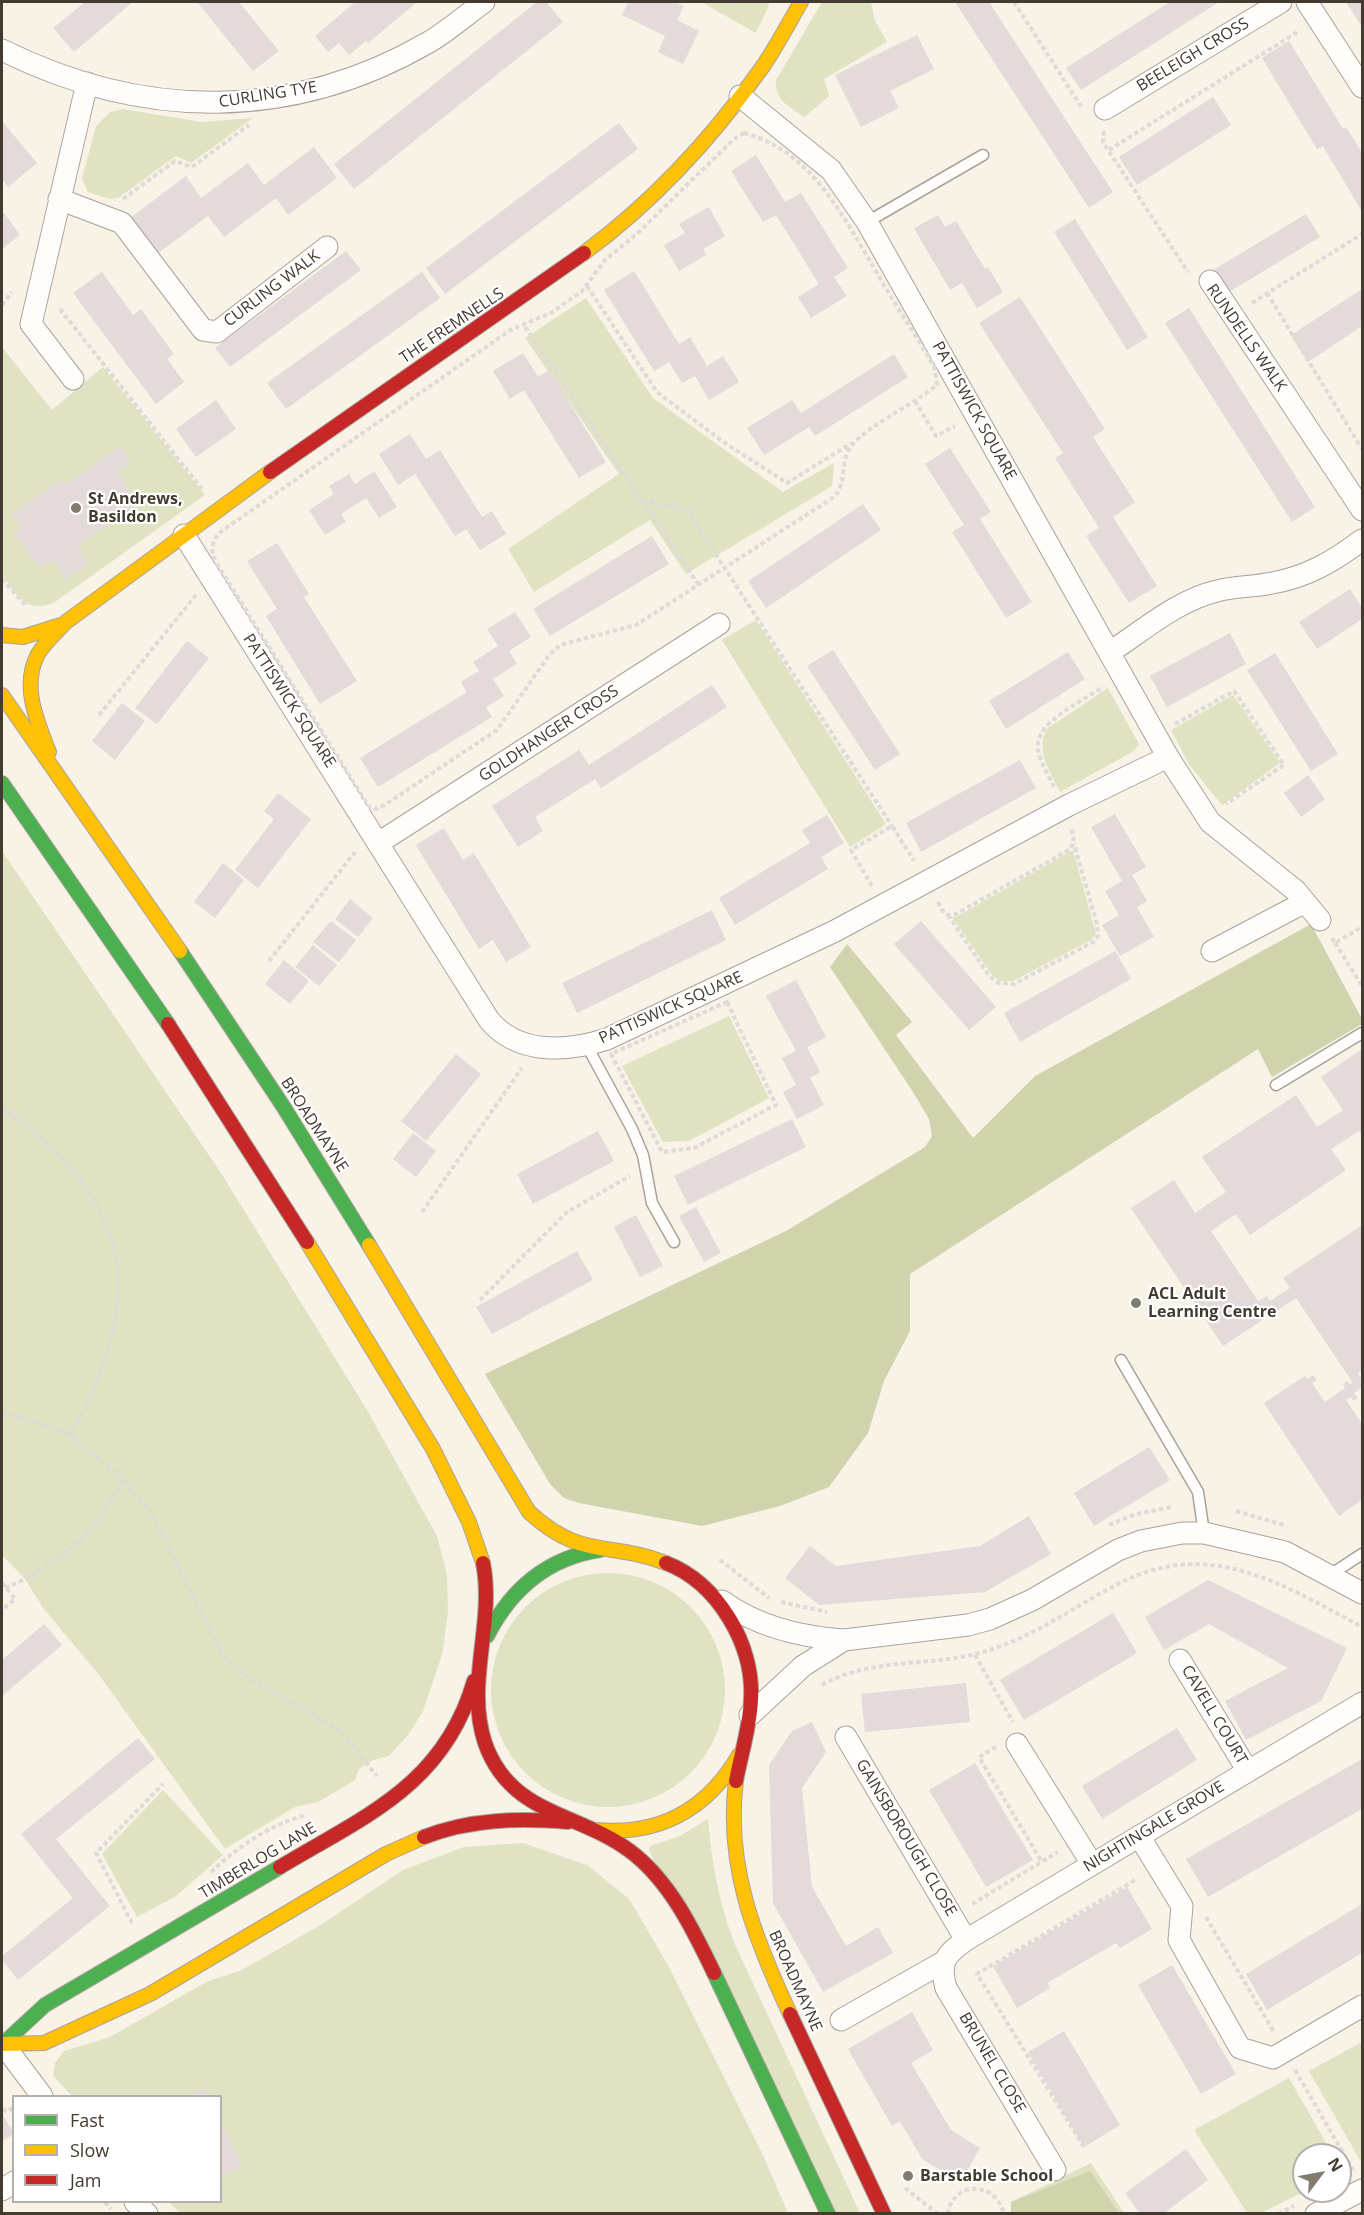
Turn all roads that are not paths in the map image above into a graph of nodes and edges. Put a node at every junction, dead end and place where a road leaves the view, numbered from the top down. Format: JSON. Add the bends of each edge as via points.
{"nodes":[{"id":1,"x":484,"y":2,"type":"edge"},
{"id":2,"x":801,"y":2,"type":"edge"},
{"id":3,"x":1281,"y":2,"type":"edge"},
{"id":4,"x":1307,"y":2,"type":"edge"},
{"id":5,"x":2,"y":50,"type":"edge"},
{"id":6,"x":87,"y":83,"type":"junction"},
{"id":7,"x":1362,"y":87,"type":"edge"},
{"id":8,"x":740,"y":96,"type":"junction"},
{"id":9,"x":1095,"y":111,"type":"road end"},
{"id":10,"x":983,"y":155,"type":"dead end"},
{"id":11,"x":58,"y":199,"type":"junction"},
{"id":12,"x":867,"y":222,"type":"junction"},
{"id":13,"x":327,"y":247,"type":"dead end"},
{"id":14,"x":1210,"y":281,"type":"road end"},
{"id":15,"x":73,"y":379,"type":"dead end"},
{"id":16,"x":1362,"y":510,"type":"edge"},
{"id":17,"x":184,"y":535,"type":"junction"},
{"id":18,"x":1362,"y":540,"type":"edge"},
{"id":19,"x":66,"y":622,"type":"junction"},
{"id":20,"x":718,"y":624,"type":"dead end"},
{"id":21,"x":2,"y":635,"type":"edge"},
{"id":22,"x":1110,"y":652,"type":"junction"},
{"id":23,"x":2,"y":695,"type":"edge"},
{"id":24,"x":1168,"y":758,"type":"junction"},
{"id":25,"x":57,"y":771,"type":"junction"},
{"id":26,"x":2,"y":783,"type":"edge"},
{"id":27,"x":380,"y":842,"type":"junction"},
{"id":28,"x":1305,"y":902,"type":"junction"},
{"id":29,"x":1320,"y":920,"type":"dead end"},
{"id":30,"x":1212,"y":951,"type":"dead end"},
{"id":31,"x":1362,"y":1033,"type":"edge"},
{"id":32,"x":587,"y":1046,"type":"junction"},
{"id":33,"x":1276,"y":1085,"type":"dead end"},
{"id":34,"x":674,"y":1242,"type":"dead end"},
{"id":35,"x":1121,"y":1360,"type":"dead end"},
{"id":36,"x":1204,"y":1533,"type":"junction"},
{"id":37,"x":607,"y":1550,"type":"junction"},
{"id":38,"x":1362,"y":1554,"type":"edge"},
{"id":39,"x":1330,"y":1575,"type":"junction"},
{"id":40,"x":705,"y":1588,"type":"junction"},
{"id":41,"x":1362,"y":1593,"type":"edge"},
{"id":42,"x":844,"y":1640,"type":"junction"},
{"id":43,"x":480,"y":1655,"type":"junction"},
{"id":44,"x":1180,"y":1660,"type":"dead end"},
{"id":45,"x":1362,"y":1703,"type":"edge"},
{"id":46,"x":750,"y":1715,"type":"junction"},
{"id":47,"x":846,"y":1737,"type":"dead end"},
{"id":48,"x":1017,"y":1744,"type":"dead end"},
{"id":49,"x":742,"y":1748,"type":"junction"},
{"id":50,"x":1248,"y":1771,"type":"junction"},
{"id":51,"x":568,"y":1822,"type":"junction"},
{"id":52,"x":592,"y":1830,"type":"junction"},
{"id":53,"x":1139,"y":1836,"type":"junction"},
{"id":54,"x":1092,"y":1864,"type":"junction"},
{"id":55,"x":966,"y":1940,"type":"junction"},
{"id":56,"x":946,"y":1957,"type":"junction"},
{"id":57,"x":1362,"y":2006,"type":"edge"},
{"id":58,"x":841,"y":2020,"type":"dead end"},
{"id":59,"x":2,"y":2044,"type":"edge"},
{"id":60,"x":40,"y":2095,"type":"edge"},
{"id":61,"x":1055,"y":2170,"type":"dead end"},
{"id":62,"x":1360,"y":2183,"type":"edge"},
{"id":63,"x":136,"y":2203,"type":"edge"},
{"id":64,"x":883,"y":2210,"type":"edge"},
{"id":65,"x":147,"y":2214,"type":"edge"},
{"id":66,"x":828,"y":2214,"type":"edge"},
{"id":67,"x":1317,"y":2214,"type":"edge"}],
"edges":[{"from":1,"to":6,"type":"street","name":"CURLING TYE","via":[[430,41],[354,78],[267,99],[210,105],[151,99]]},
{"from":2,"to":8,"type":"main road","name":"THE FREMNELLS","via":[[762,68]]},
{"from":3,"to":9,"type":"street","name":"BEELEIGH CROSS"},
{"from":4,"to":7,"type":"street"},
{"from":5,"to":6,"type":"street","name":"CURLING TYE"},
{"from":6,"to":11,"type":"street"},
{"from":8,"to":12,"type":"street","name":"PATTISWICK SQUARE","via":[[831,170]]},
{"from":8,"to":17,"type":"main road","name":"THE FREMNELLS","via":[[702,144],[616,229]]},
{"from":10,"to":12,"type":"lane"},
{"from":11,"to":13,"type":"street","name":"CURLING WALK","via":[[122,223],[203,330],[216,332]]},
{"from":11,"to":15,"type":"street","via":[[30,324]]},
{"from":12,"to":22,"type":"street","name":"PATTISWICK SQUARE"},
{"from":14,"to":16,"type":"street","name":"RUNDELLS WALK"},
{"from":17,"to":19,"type":"main road","name":"THE FREMNELLS"},
{"from":17,"to":27,"type":"street","name":"PATTISWICK SQUARE"},
{"from":18,"to":22,"type":"street","via":[[1302,576],[1217,591],[1184,603]]},
{"from":19,"to":21,"type":"main road","name":"THE FREMNELLS","via":[[43,633],[23,637]]},
{"from":19,"to":25,"type":"main road","name":"THE FREMNELLS","via":[[39,652],[32,669],[30,692],[36,719]]},
{"from":20,"to":27,"type":"street","name":"GOLDHANGER CROSS"},
{"from":22,"to":24,"type":"street","name":"PATTISWICK SQUARE"},
{"from":23,"to":25,"type":"main road","name":"BROADMAYNE"},
{"from":24,"to":28,"type":"street","name":"PATTISWICK SQUARE","via":[[1210,822],[1262,861]]},
{"from":24,"to":32,"type":"street","name":"PATTISWICK SQUARE","via":[[1069,805],[835,931],[702,996]]},
{"from":25,"to":37,"type":"main road","name":"BROADMAYNE","via":[[295,1125],[529,1512],[558,1536]]},
{"from":26,"to":43,"type":"main road","name":"BROADMAYNE","via":[[226,1113],[381,1363],[452,1486],[470,1523],[483,1565],[487,1600]]},
{"from":27,"to":32,"type":"street","name":"PATTISWICK SQUARE","via":[[500,1032],[512,1040],[544,1048]]},
{"from":28,"to":29,"type":"street","name":"PATTISWICK SQUARE"},
{"from":28,"to":30,"type":"street"},
{"from":31,"to":33,"type":"lane"},
{"from":32,"to":34,"type":"lane","via":[[632,1129],[643,1155],[652,1203]]},
{"from":35,"to":36,"type":"lane","via":[[1198,1492]]},
{"from":36,"to":39,"type":"street","via":[[1285,1552]]},
{"from":36,"to":42,"type":"street","via":[[1160,1536],[1118,1550],[1032,1600],[990,1619]]},
{"from":37,"to":40,"type":"main road","name":"BROADMAYNE","via":[[644,1554],[663,1561],[683,1570]]},
{"from":37,"to":43,"type":"main road","name":"BROADMAYNE","via":[[569,1556],[535,1575],[503,1606]]},
{"from":38,"to":39,"type":"lane"},
{"from":39,"to":41,"type":"street"},
{"from":40,"to":42,"type":"street","via":[[756,1621],[804,1635]]},
{"from":40,"to":46,"type":"main road","name":"BROADMAYNE","via":[[727,1614],[743,1642],[752,1690]]},
{"from":42,"to":46,"type":"street","via":[[803,1666]]},
{"from":43,"to":51,"type":"main road","name":"BROADMAYNE","via":[[477,1713],[483,1739],[499,1770],[528,1801]]},
{"from":43,"to":59,"type":"main road","name":"TIMBERLOG LANE","via":[[470,1696],[453,1737],[404,1791],[380,1809],[45,2005]]},
{"from":44,"to":50,"type":"street","name":"CAVELL COURT"},
{"from":45,"to":50,"type":"street","name":"NIGHTINGALE GROVE"},
{"from":46,"to":49,"type":"main road","name":"BROADMAYNE"},
{"from":47,"to":55,"type":"street","name":"GAINSBOROUGH CLOSE"},
{"from":48,"to":54,"type":"street"},
{"from":49,"to":52,"type":"main road","name":"BROADMAYNE","via":[[718,1786],[670,1820],[625,1833]]},
{"from":49,"to":64,"type":"main road","name":"BROADMAYNE","via":[[734,1803],[734,1839],[759,1947]]},
{"from":50,"to":53,"type":"street","name":"NIGHTINGALE GROVE"},
{"from":51,"to":52,"type":"main road","name":"BROADMAYNE"},
{"from":51,"to":59,"type":"main road","via":[[490,1820],[424,1835],[150,1994],[44,2043]]},
{"from":52,"to":66,"type":"main road","name":"BROADMAYNE","via":[[612,1838],[644,1863],[684,1916],[716,1975]]},
{"from":53,"to":54,"type":"street","name":"NIGHTINGALE GROVE"},
{"from":53,"to":57,"type":"street","via":[[1182,1906],[1179,1940],[1240,2048],[1274,2058]]},
{"from":54,"to":55,"type":"street","name":"NIGHTINGALE GROVE"},
{"from":55,"to":56,"type":"street","name":"NIGHTINGALE GROVE"},
{"from":56,"to":58,"type":"street","name":"NIGHTINGALE GROVE"},
{"from":56,"to":61,"type":"street","name":"BRUNEL CLOSE","via":[[942,1972],[946,1988]]},
{"from":59,"to":60,"type":"street"},
{"from":62,"to":67,"type":"street"},
{"from":63,"to":65,"type":"street"}]}
